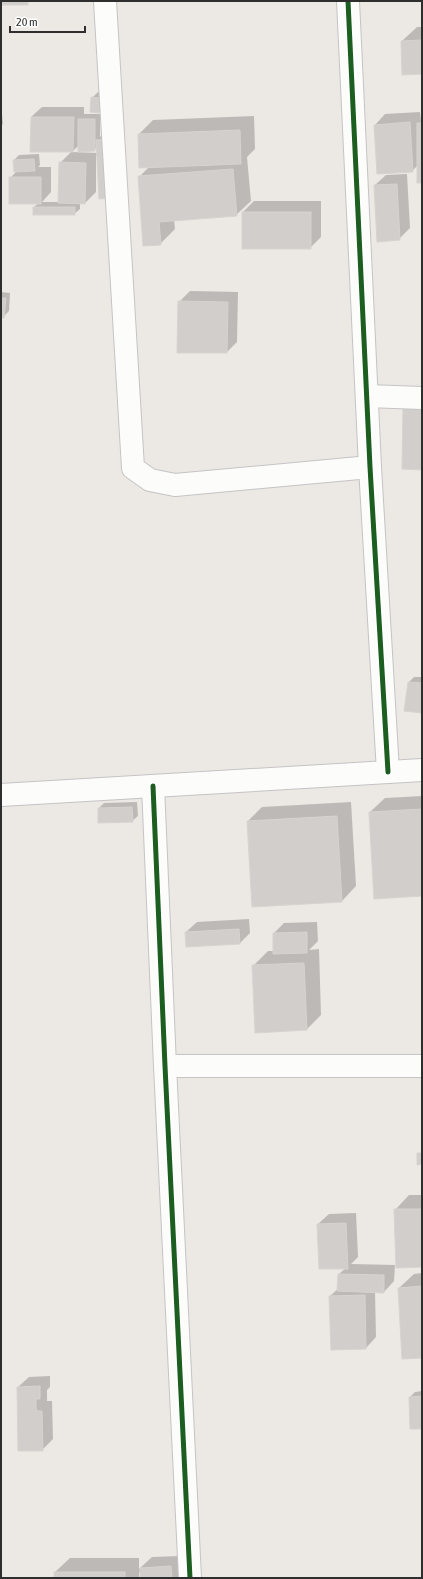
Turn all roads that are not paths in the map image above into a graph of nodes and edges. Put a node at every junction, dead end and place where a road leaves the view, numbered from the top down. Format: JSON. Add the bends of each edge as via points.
{"nodes":[{"id":1,"x":105,"y":1,"type":"edge"},
{"id":2,"x":348,"y":1,"type":"edge"},
{"id":3,"x":366,"y":396,"type":"junction"},
{"id":4,"x":422,"y":398,"type":"edge"},
{"id":5,"x":370,"y":467,"type":"junction"},
{"id":6,"x":422,"y":770,"type":"edge"},
{"id":7,"x":388,"y":772,"type":"junction"},
{"id":8,"x":153,"y":786,"type":"junction"},
{"id":9,"x":1,"y":794,"type":"edge"},
{"id":10,"x":165,"y":1066,"type":"junction"},
{"id":11,"x":422,"y":1066,"type":"edge"},
{"id":12,"x":190,"y":1578,"type":"edge"}],
"edges":[{"from":1,"to":5,"type":"street","via":[[133,468],[150,480],[175,485]]},
{"from":2,"to":3,"type":"street"},
{"from":3,"to":4,"type":"street"},
{"from":3,"to":5,"type":"street"},
{"from":5,"to":7,"type":"street"},
{"from":6,"to":7,"type":"street"},
{"from":7,"to":8,"type":"street"},
{"from":8,"to":9,"type":"street"},
{"from":8,"to":10,"type":"street"},
{"from":10,"to":11,"type":"street"},
{"from":10,"to":12,"type":"street"}]}
